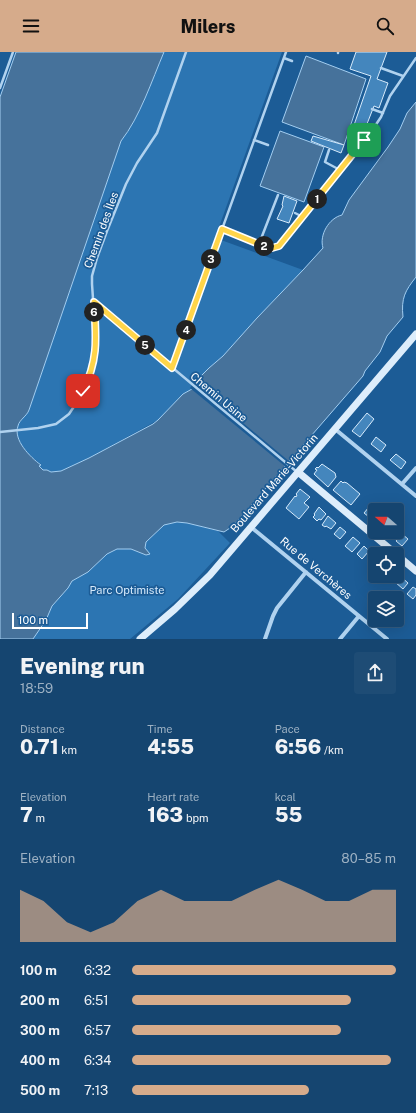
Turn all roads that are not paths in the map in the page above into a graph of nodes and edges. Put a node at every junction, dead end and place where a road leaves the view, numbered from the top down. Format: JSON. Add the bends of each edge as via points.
{"nodes":[{"id":1,"x":13,"y":52,"type":"edge"},
{"id":2,"x":186,"y":52,"type":"edge"},
{"id":3,"x":286,"y":52,"type":"edge"},
{"id":4,"x":284,"y":58,"type":"junction"},
{"id":5,"x":416,"y":58,"type":"edge"},
{"id":6,"x":292,"y":61,"type":"dead end"},
{"id":7,"x":381,"y":68,"type":"dead end"},
{"id":8,"x":403,"y":76,"type":"junction"},
{"id":9,"x":0,"y":88,"type":"edge"},
{"id":10,"x":372,"y":109,"type":"dead end"},
{"id":11,"x":383,"y":113,"type":"junction"},
{"id":12,"x":359,"y":127,"type":"dead end"},
{"id":13,"x":254,"y":140,"type":"junction"},
{"id":14,"x":268,"y":145,"type":"dead end"},
{"id":15,"x":330,"y":150,"type":"dead end"},
{"id":16,"x":352,"y":155,"type":"junction"},
{"id":17,"x":340,"y":170,"type":"junction"},
{"id":18,"x":278,"y":195,"type":"dead end"},
{"id":19,"x":295,"y":213,"type":"dead end"},
{"id":20,"x":303,"y":217,"type":"junction"},
{"id":21,"x":222,"y":229,"type":"junction"},
{"id":22,"x":259,"y":244,"type":"junction"},
{"id":23,"x":94,"y":302,"type":"junction"},
{"id":24,"x":416,"y":334,"type":"edge"},
{"id":25,"x":172,"y":368,"type":"junction"},
{"id":26,"x":335,"y":429,"type":"junction"},
{"id":27,"x":0,"y":432,"type":"edge"},
{"id":28,"x":416,"y":468,"type":"edge"},
{"id":29,"x":298,"y":472,"type":"junction"},
{"id":30,"x":402,"y":484,"type":"junction"},
{"id":31,"x":416,"y":496,"type":"edge"},
{"id":32,"x":251,"y":527,"type":"junction"},
{"id":33,"x":388,"y":547,"type":"edge"},
{"id":34,"x":404,"y":561,"type":"edge"},
{"id":35,"x":416,"y":571,"type":"edge"},
{"id":36,"x":306,"y":572,"type":"junction"},
{"id":37,"x":359,"y":616,"type":"junction"},
{"id":38,"x":142,"y":639,"type":"edge"},
{"id":39,"x":265,"y":639,"type":"edge"},
{"id":40,"x":340,"y":639,"type":"edge"},
{"id":41,"x":387,"y":639,"type":"edge"}],
"edges":[{"from":1,"to":9,"type":"lane"},
{"from":2,"to":23,"type":"lane","name":"Chemin des Îles","via":[[157,133],[130,176],[106,231],[92,276]]},
{"from":3,"to":4,"type":"lane"},
{"from":4,"to":6,"type":"lane"},
{"from":4,"to":13,"type":"lane"},
{"from":5,"to":8,"type":"lane"},
{"from":7,"to":8,"type":"lane"},
{"from":8,"to":11,"type":"lane"},
{"from":10,"to":11,"type":"lane"},
{"from":11,"to":16,"type":"lane"},
{"from":12,"to":16,"type":"lane"},
{"from":13,"to":14,"type":"lane"},
{"from":13,"to":21,"type":"lane"},
{"from":15,"to":17,"type":"lane","via":[[325,162]]},
{"from":16,"to":17,"type":"lane"},
{"from":17,"to":20,"type":"lane"},
{"from":18,"to":22,"type":"lane"},
{"from":19,"to":20,"type":"lane"},
{"from":20,"to":22,"type":"lane","via":[[279,246],[272,248]]},
{"from":21,"to":22,"type":"lane"},
{"from":21,"to":25,"type":"lane"},
{"from":23,"to":25,"type":"lane","name":"Chemin Usine"},
{"from":23,"to":27,"type":"lane","name":"Chemin des Îles","via":[[96,346],[93,365],[77,403],[69,414],[56,424]]},
{"from":24,"to":26,"type":"street","name":"Boulevard Marie-Victorin"},
{"from":25,"to":29,"type":"lane","name":"Chemin Usine"},
{"from":26,"to":29,"type":"street","name":"Boulevard Marie-Victorin"},
{"from":26,"to":30,"type":"street"},
{"from":28,"to":30,"type":"street"},
{"from":29,"to":32,"type":"street","name":"Boulevard Marie-Victorin"},
{"from":29,"to":33,"type":"street"},
{"from":30,"to":31,"type":"street"},
{"from":32,"to":36,"type":"street","name":"Rue de Verchères"},
{"from":32,"to":38,"type":"street","name":"Boulevard Marie-Victorin","via":[[195,590]]},
{"from":34,"to":35,"type":"street"},
{"from":36,"to":37,"type":"street","name":"Rue de Verchères"},
{"from":36,"to":39,"type":"street","via":[[272,616]]},
{"from":37,"to":40,"type":"street"},
{"from":37,"to":41,"type":"street","name":"Rue de Verchères"}]}
